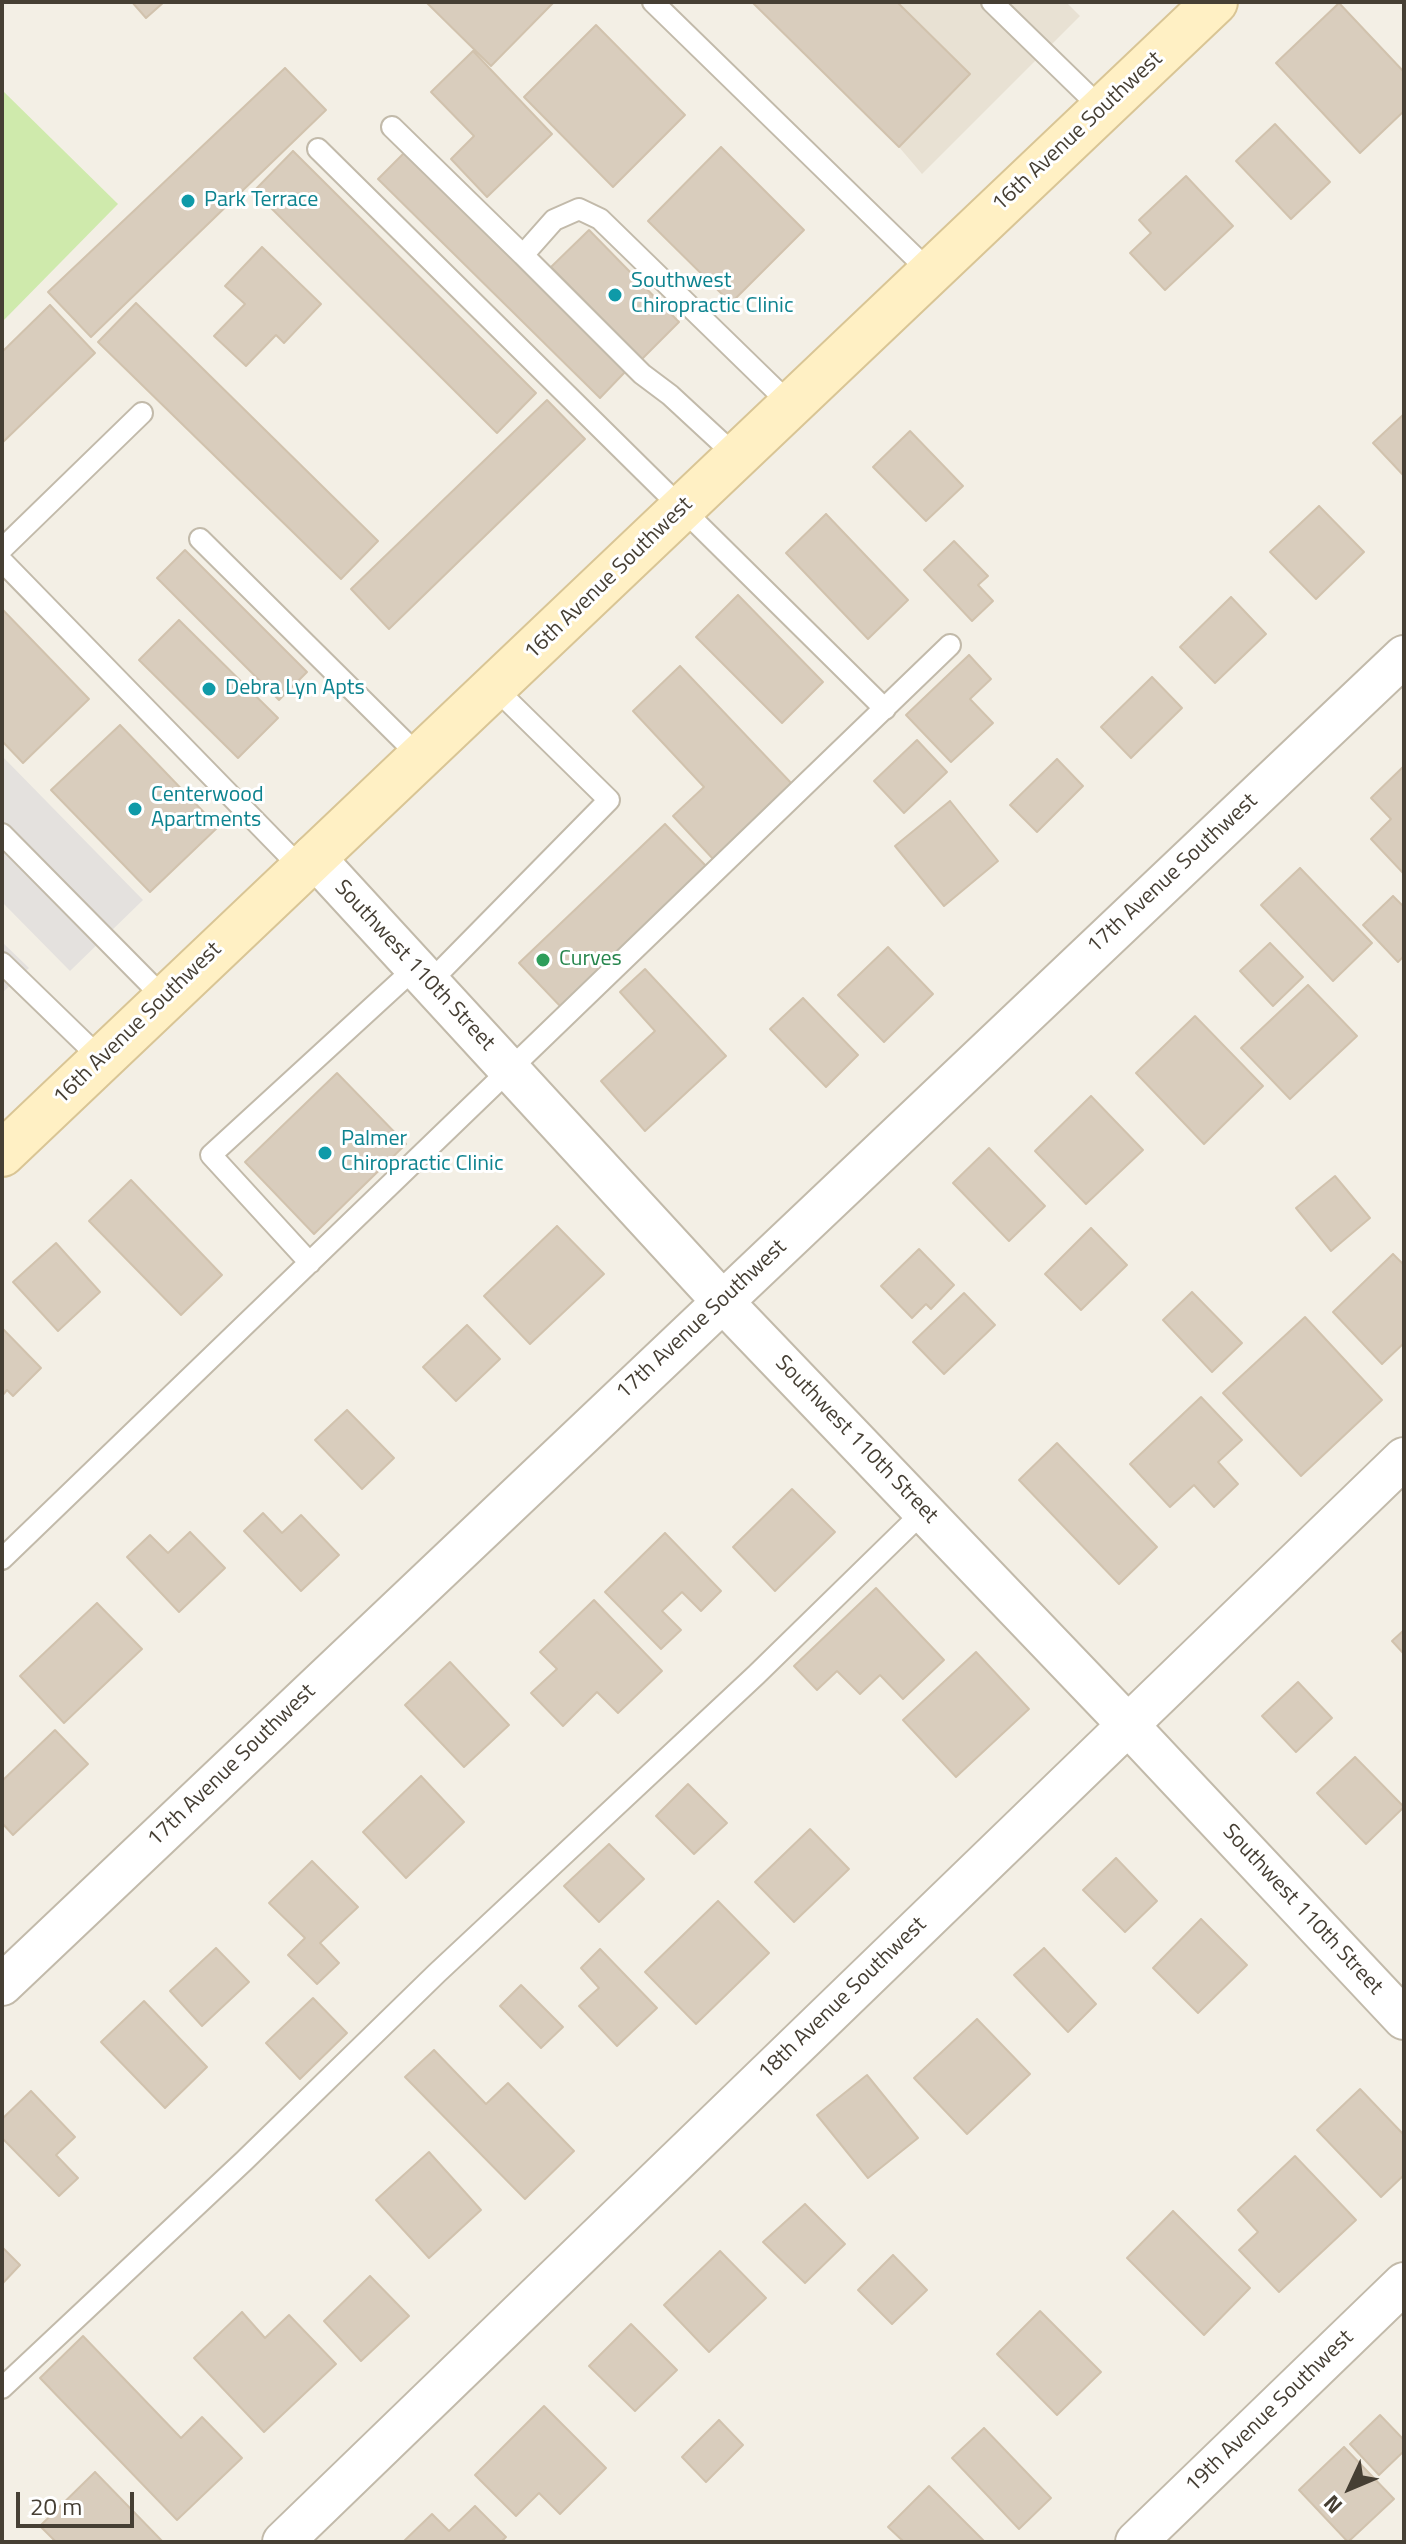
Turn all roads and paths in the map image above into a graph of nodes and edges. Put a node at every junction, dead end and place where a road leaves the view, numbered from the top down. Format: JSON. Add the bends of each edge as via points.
{"nodes":[{"id":1,"x":653,"y":2,"type":"edge"},
{"id":2,"x":992,"y":2,"type":"edge"},
{"id":3,"x":1215,"y":2,"type":"edge"},
{"id":4,"x":1102,"y":109,"type":"junction"},
{"id":5,"x":392,"y":127,"type":"dead end"},
{"id":6,"x":318,"y":149,"type":"dead end"},
{"id":7,"x":523,"y":255,"type":"junction"},
{"id":8,"x":930,"y":272,"type":"junction"},
{"id":9,"x":791,"y":405,"type":"junction"},
{"id":10,"x":142,"y":413,"type":"dead end"},
{"id":11,"x":737,"y":457,"type":"junction"},
{"id":12,"x":682,"y":509,"type":"junction"},
{"id":13,"x":200,"y":539,"type":"dead end"},
{"id":14,"x":2,"y":549,"type":"edge"},
{"id":15,"x":2,"y":561,"type":"edge"},
{"id":16,"x":950,"y":645,"type":"dead end"},
{"id":17,"x":1404,"y":656,"type":"edge"},
{"id":18,"x":495,"y":688,"type":"junction"},
{"id":19,"x":885,"y":709,"type":"junction"},
{"id":20,"x":420,"y":757,"type":"junction"},
{"id":21,"x":2,"y":834,"type":"edge"},
{"id":22,"x":307,"y":862,"type":"junction"},
{"id":23,"x":2,"y":963,"type":"edge"},
{"id":24,"x":422,"y":975,"type":"junction"},
{"id":25,"x":165,"y":999,"type":"junction"},
{"id":26,"x":101,"y":1059,"type":"junction"},
{"id":27,"x":510,"y":1070,"type":"junction"},
{"id":28,"x":2,"y":1154,"type":"edge"},
{"id":29,"x":310,"y":1263,"type":"junction"},
{"id":30,"x":722,"y":1301,"type":"junction"},
{"id":31,"x":1404,"y":1458,"type":"edge"},
{"id":32,"x":924,"y":1511,"type":"junction"},
{"id":33,"x":2,"y":1559,"type":"edge"},
{"id":34,"x":1127,"y":1724,"type":"junction"},
{"id":35,"x":2,"y":1985,"type":"edge"},
{"id":36,"x":1404,"y":2019,"type":"edge"},
{"id":37,"x":1404,"y":2283,"type":"edge"},
{"id":38,"x":2,"y":2388,"type":"edge"},
{"id":39,"x":283,"y":2542,"type":"edge"},
{"id":40,"x":1136,"y":2542,"type":"edge"}],
"edges":[{"from":1,"to":8,"type":"lane"},
{"from":2,"to":4,"type":"lane"},
{"from":3,"to":4,"type":"main road","name":"16th Avenue Southwest"},
{"from":4,"to":8,"type":"main road","name":"16th Avenue Southwest"},
{"from":5,"to":7,"type":"lane"},
{"from":6,"to":12,"type":"lane"},
{"from":7,"to":9,"type":"lane","via":[[554,220],[579,209],[600,219]]},
{"from":7,"to":11,"type":"lane","via":[[642,374]]},
{"from":8,"to":9,"type":"main road","name":"16th Avenue Southwest"},
{"from":9,"to":11,"type":"main road","name":"16th Avenue Southwest"},
{"from":10,"to":14,"type":"lane"},
{"from":11,"to":12,"type":"main road","name":"16th Avenue Southwest"},
{"from":12,"to":18,"type":"main road","name":"16th Avenue Southwest"},
{"from":12,"to":19,"type":"lane"},
{"from":13,"to":20,"type":"lane"},
{"from":15,"to":22,"type":"lane"},
{"from":16,"to":19,"type":"lane"},
{"from":17,"to":30,"type":"street","name":"17th Avenue Southwest"},
{"from":18,"to":20,"type":"main road","name":"16th Avenue Southwest"},
{"from":18,"to":24,"type":"lane","via":[[609,800]]},
{"from":19,"to":27,"type":"lane"},
{"from":20,"to":22,"type":"main road","name":"16th Avenue Southwest"},
{"from":21,"to":25,"type":"lane"},
{"from":22,"to":24,"type":"street","name":"Southwest 110th Street"},
{"from":22,"to":25,"type":"main road","name":"16th Avenue Southwest"},
{"from":23,"to":26,"type":"lane"},
{"from":24,"to":27,"type":"street","name":"Southwest 110th Street"},
{"from":24,"to":29,"type":"lane","via":[[211,1155]]},
{"from":25,"to":26,"type":"main road","name":"16th Avenue Southwest"},
{"from":26,"to":28,"type":"main road","name":"16th Avenue Southwest"},
{"from":27,"to":29,"type":"lane"},
{"from":27,"to":30,"type":"street","name":"Southwest 110th Street"},
{"from":29,"to":33,"type":"lane"},
{"from":30,"to":32,"type":"street","name":"Southwest 110th Street"},
{"from":30,"to":35,"type":"street","name":"17th Avenue Southwest"},
{"from":31,"to":34,"type":"street","name":"18th Avenue Southwest"},
{"from":32,"to":34,"type":"street","name":"Southwest 110th Street"},
{"from":32,"to":38,"type":"lane"},
{"from":34,"to":36,"type":"street","name":"Southwest 110th Street"},
{"from":34,"to":39,"type":"street","name":"18th Avenue Southwest"},
{"from":37,"to":40,"type":"street","name":"19th Avenue Southwest"}]}
